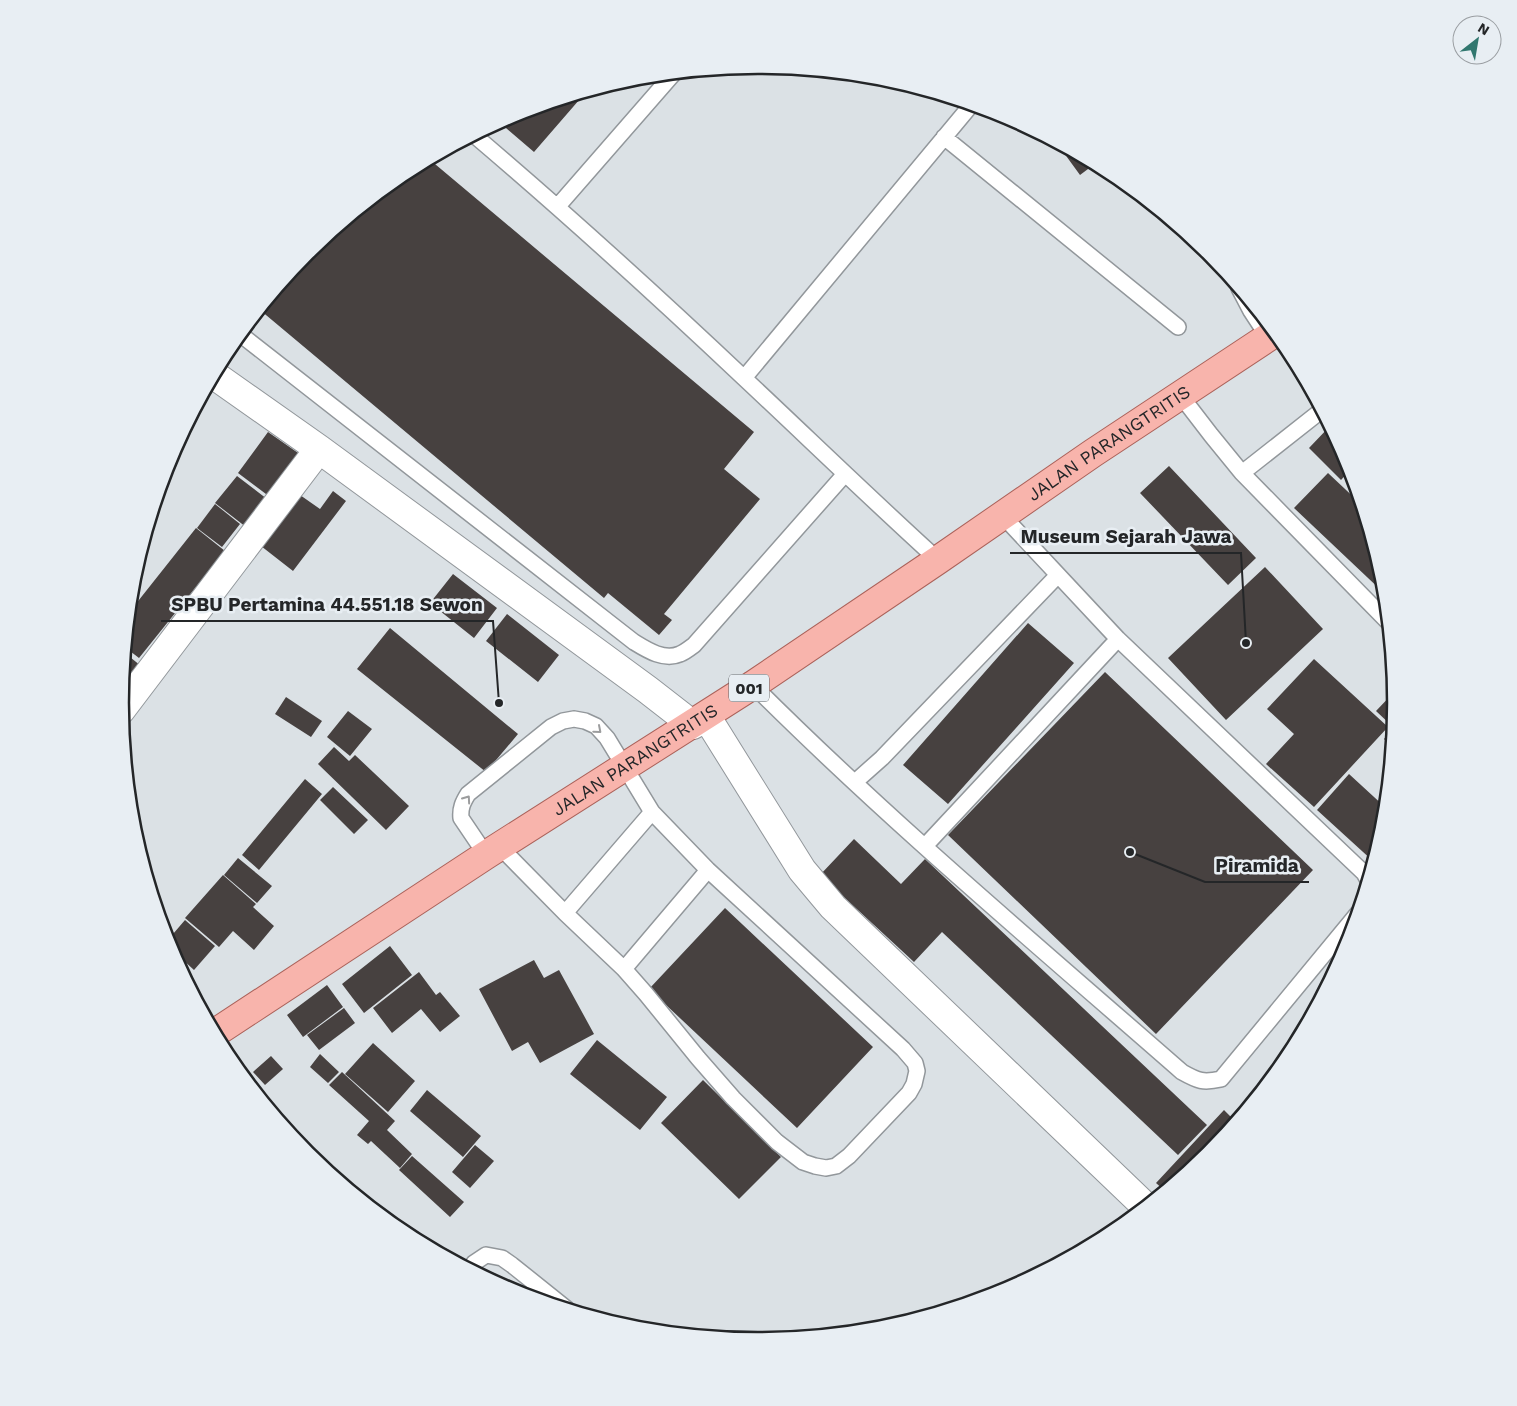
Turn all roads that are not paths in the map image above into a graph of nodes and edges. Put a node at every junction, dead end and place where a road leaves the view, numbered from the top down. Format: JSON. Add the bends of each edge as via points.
{"nodes":[{"id":1,"x":667,"y":80,"type":"edge"},
{"id":2,"x":967,"y":110,"type":"edge"},
{"id":3,"x":944,"y":137,"type":"junction"},
{"id":4,"x":479,"y":139,"type":"edge"},
{"id":5,"x":558,"y":206,"type":"junction"},
{"id":6,"x":1178,"y":326,"type":"dead end"},
{"id":7,"x":1270,"y":336,"type":"edge"},
{"id":8,"x":246,"y":338,"type":"edge"},
{"id":9,"x":744,"y":378,"type":"junction"},
{"id":10,"x":219,"y":379,"type":"edge"},
{"id":11,"x":1181,"y":396,"type":"junction"},
{"id":12,"x":1317,"y":414,"type":"edge"},
{"id":13,"x":319,"y":449,"type":"junction"},
{"id":14,"x":1242,"y":473,"type":"junction"},
{"id":15,"x":845,"y":474,"type":"junction"},
{"id":16,"x":1003,"y":516,"type":"junction"},
{"id":17,"x":938,"y":560,"type":"junction"},
{"id":18,"x":1058,"y":575,"type":"junction"},
{"id":19,"x":1381,"y":614,"type":"edge"},
{"id":20,"x":1118,"y":639,"type":"junction"},
{"id":21,"x":753,"y":685,"type":"junction"},
{"id":22,"x":129,"y":699,"type":"edge"},
{"id":23,"x":699,"y":720,"type":"junction"},
{"id":24,"x":625,"y":767,"type":"junction"},
{"id":25,"x":855,"y":782,"type":"junction"},
{"id":26,"x":652,"y":812,"type":"junction"},
{"id":27,"x":925,"y":846,"type":"junction"},
{"id":28,"x":493,"y":851,"type":"junction"},
{"id":29,"x":708,"y":870,"type":"junction"},
{"id":30,"x":1364,"y":873,"type":"edge"},
{"id":31,"x":565,"y":913,"type":"junction"},
{"id":32,"x":1345,"y":929,"type":"edge"},
{"id":33,"x":624,"y":969,"type":"junction"},
{"id":34,"x":221,"y":1029,"type":"edge"},
{"id":35,"x":1141,"y":1202,"type":"edge"},
{"id":36,"x":474,"y":1264,"type":"edge"},
{"id":37,"x":555,"y":1298,"type":"edge"}],
"edges":[{"from":1,"to":5,"type":"lane"},
{"from":2,"to":3,"type":"lane"},
{"from":3,"to":6,"type":"lane"},
{"from":3,"to":9,"type":"lane"},
{"from":4,"to":5,"type":"lane"},
{"from":5,"to":9,"type":"lane"},
{"from":7,"to":11,"type":"main road","name":"JALAN PARANGTRITIS","number":"001"},
{"from":8,"to":15,"type":"lane","via":[[634,642],[649,652],[664,656],[680,655],[694,645]]},
{"from":9,"to":15,"type":"lane"},
{"from":10,"to":13,"type":"street"},
{"from":11,"to":14,"type":"lane"},
{"from":11,"to":16,"type":"main road","name":"JALAN PARANGTRITIS","number":"001"},
{"from":12,"to":14,"type":"lane"},
{"from":13,"to":22,"type":"street"},
{"from":13,"to":23,"type":"street","via":[[648,690]]},
{"from":14,"to":19,"type":"lane"},
{"from":15,"to":17,"type":"lane"},
{"from":16,"to":17,"type":"main road","name":"JALAN PARANGTRITIS","number":"001"},
{"from":16,"to":18,"type":"lane"},
{"from":17,"to":21,"type":"main road","name":"JALAN PARANGTRITIS","number":"001"},
{"from":18,"to":20,"type":"lane"},
{"from":18,"to":25,"type":"lane"},
{"from":20,"to":27,"type":"lane"},
{"from":20,"to":30,"type":"lane"},
{"from":21,"to":23,"type":"main road","name":"JALAN PARANGTRITIS","number":"001"},
{"from":21,"to":25,"type":"lane"},
{"from":23,"to":24,"type":"main road","name":"JALAN PARANGTRITIS","number":"001"},
{"from":23,"to":35,"type":"street","via":[[802,870],[833,907]]},
{"from":24,"to":26,"type":"lane"},
{"from":24,"to":28,"type":"main road","name":"JALAN PARANGTRITIS","number":"001"},
{"from":28,"to":24,"type":"lane","one_way":true,"via":[[461,818],[463,803],[468,794],[551,728],[563,721],[574,720],[596,726]]},
{"from":25,"to":27,"type":"lane"},
{"from":26,"to":29,"type":"lane"},
{"from":26,"to":31,"type":"lane"},
{"from":27,"to":32,"type":"lane","via":[[1182,1072],[1197,1080],[1221,1079]]},
{"from":28,"to":31,"type":"lane"},
{"from":28,"to":34,"type":"main road","name":"JALAN PARANGTRITIS","number":"001"},
{"from":29,"to":33,"type":"lane"},
{"from":29,"to":33,"type":"lane","via":[[915,1062],[916,1077],[909,1093],[836,1166],[826,1168],[803,1162],[776,1142],[734,1098]]},
{"from":31,"to":33,"type":"lane"},
{"from":36,"to":37,"type":"lane","via":[[486,1254],[502,1258]]}]}
